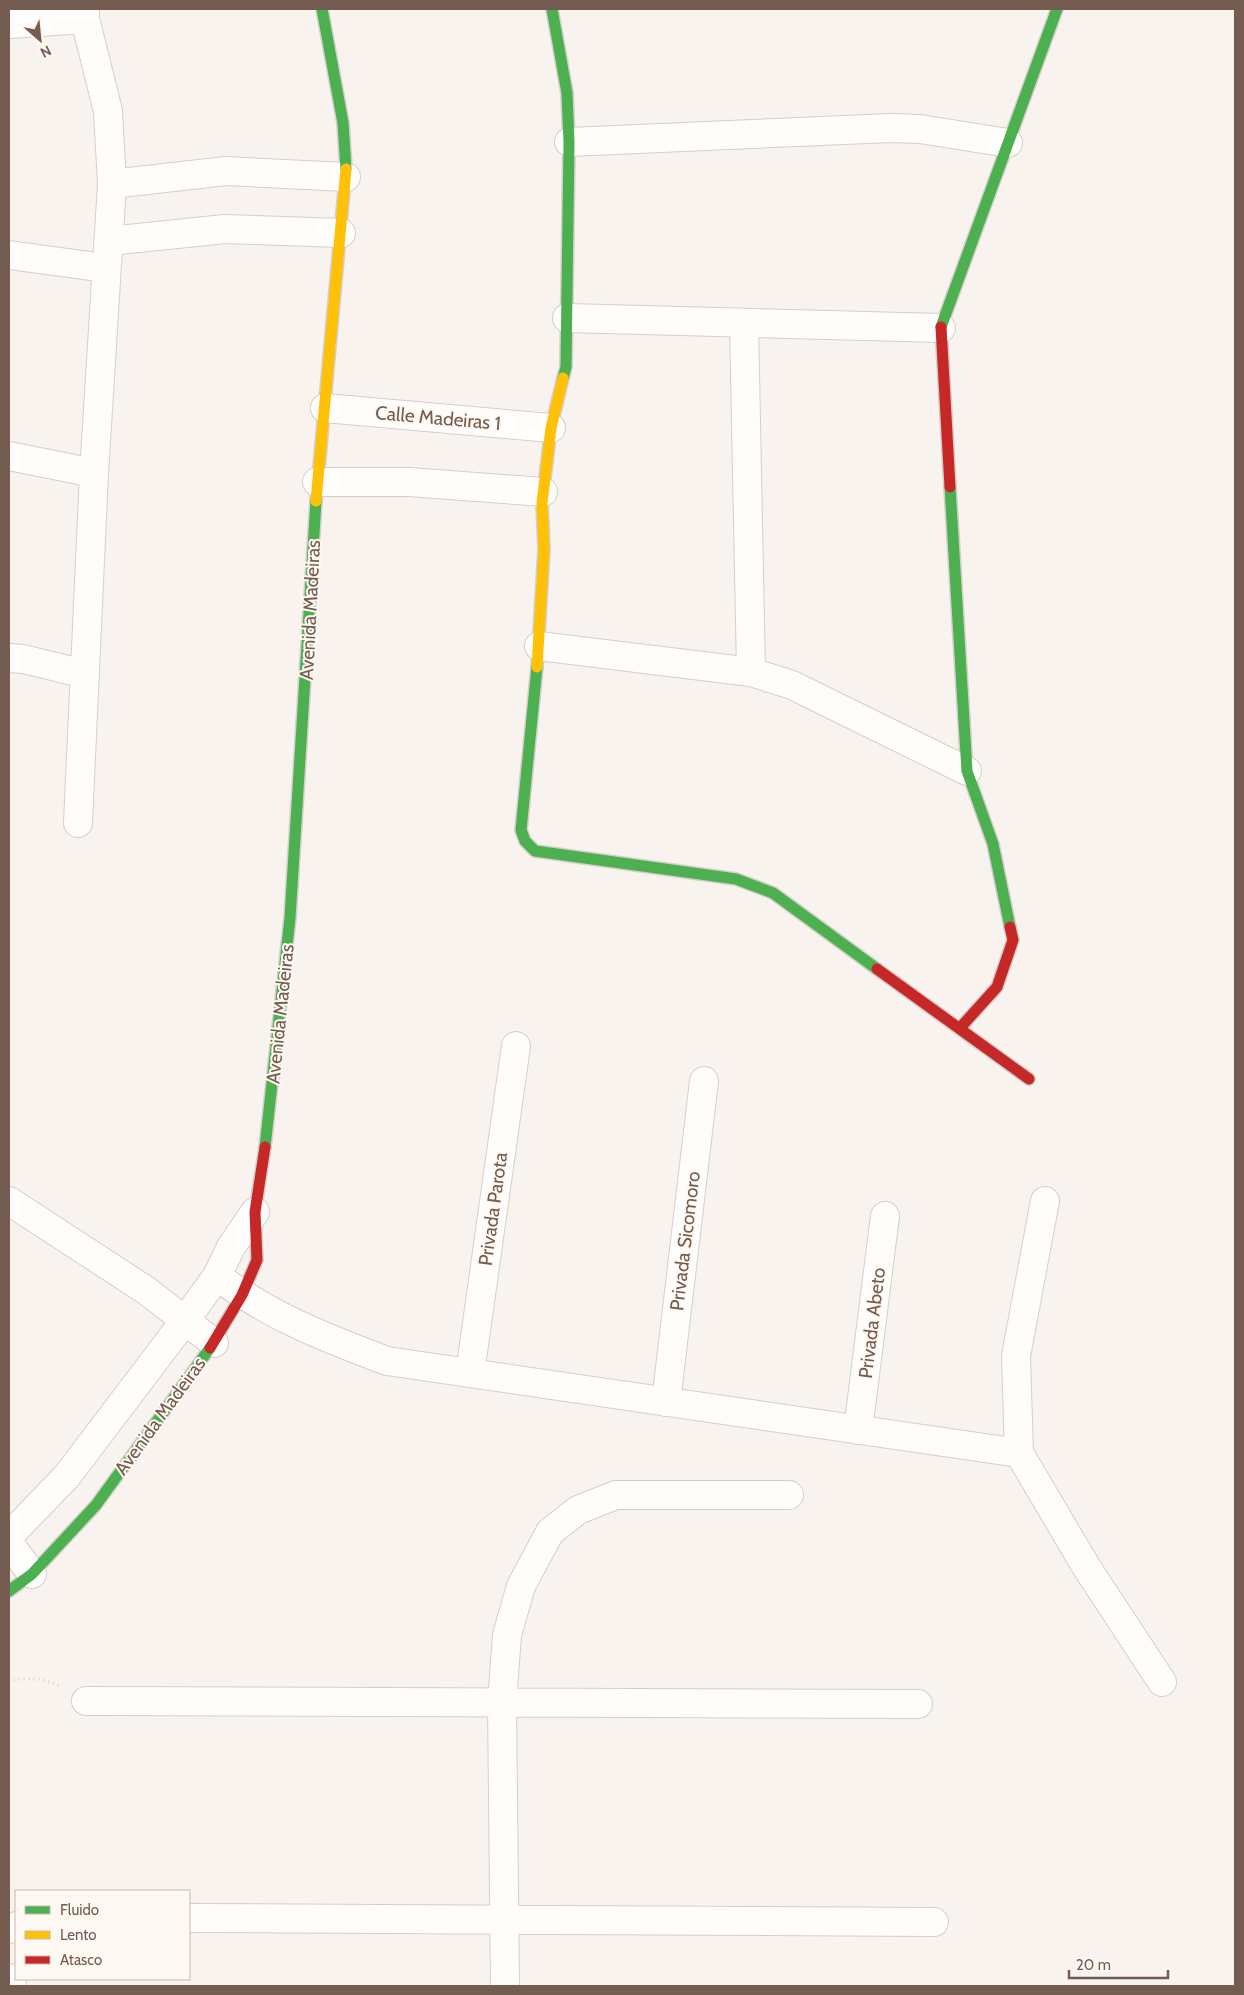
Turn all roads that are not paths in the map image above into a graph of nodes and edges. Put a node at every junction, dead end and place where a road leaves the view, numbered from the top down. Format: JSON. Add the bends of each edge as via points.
{"nodes":[{"id":1,"x":322,"y":9,"type":"edge"},
{"id":2,"x":552,"y":9,"type":"edge"},
{"id":3,"x":1057,"y":9,"type":"edge"},
{"id":4,"x":85,"y":14,"type":"edge"},
{"id":5,"x":9,"y":24,"type":"edge"},
{"id":6,"x":569,"y":142,"type":"junction"},
{"id":7,"x":1008,"y":143,"type":"junction"},
{"id":8,"x":346,"y":176,"type":"junction"},
{"id":9,"x":112,"y":184,"type":"junction"},
{"id":10,"x":341,"y":233,"type":"junction"},
{"id":11,"x":109,"y":241,"type":"junction"},
{"id":12,"x":9,"y":255,"type":"edge"},
{"id":13,"x":105,"y":268,"type":"junction"},
{"id":14,"x":567,"y":318,"type":"junction"},
{"id":15,"x":744,"y":323,"type":"junction"},
{"id":16,"x":941,"y":328,"type":"junction"},
{"id":17,"x":325,"y":408,"type":"junction"},
{"id":18,"x":551,"y":428,"type":"junction"},
{"id":19,"x":9,"y":456,"type":"edge"},
{"id":20,"x":94,"y":472,"type":"junction"},
{"id":21,"x":318,"y":482,"type":"junction"},
{"id":22,"x":543,"y":492,"type":"junction"},
{"id":23,"x":539,"y":646,"type":"junction"},
{"id":24,"x":9,"y":658,"type":"edge"},
{"id":25,"x":751,"y":672,"type":"junction"},
{"id":26,"x":85,"y":674,"type":"junction"},
{"id":27,"x":967,"y":771,"type":"junction"},
{"id":28,"x":78,"y":823,"type":"dead end"},
{"id":29,"x":960,"y":1028,"type":"junction"},
{"id":30,"x":516,"y":1046,"type":"dead end"},
{"id":31,"x":1029,"y":1078,"type":"dead end"},
{"id":32,"x":704,"y":1081,"type":"dead end"},
{"id":33,"x":9,"y":1201,"type":"edge"},
{"id":34,"x":1045,"y":1201,"type":"dead end"},
{"id":35,"x":255,"y":1212,"type":"junction"},
{"id":36,"x":885,"y":1216,"type":"dead end"},
{"id":37,"x":217,"y":1276,"type":"junction"},
{"id":38,"x":242,"y":1295,"type":"junction"},
{"id":39,"x":186,"y":1319,"type":"junction"},
{"id":40,"x":214,"y":1342,"type":"junction"},
{"id":41,"x":470,"y":1373,"type":"junction"},
{"id":42,"x":666,"y":1402,"type":"junction"},
{"id":43,"x":858,"y":1430,"type":"junction"},
{"id":44,"x":1019,"y":1453,"type":"junction"},
{"id":45,"x":789,"y":1495,"type":"dead end"},
{"id":46,"x":9,"y":1536,"type":"edge"},
{"id":47,"x":9,"y":1543,"type":"edge"},
{"id":48,"x":32,"y":1574,"type":"junction"},
{"id":49,"x":9,"y":1591,"type":"edge"},
{"id":50,"x":1162,"y":1682,"type":"dead end"},
{"id":51,"x":86,"y":1701,"type":"road end"},
{"id":52,"x":502,"y":1702,"type":"junction"},
{"id":53,"x":918,"y":1704,"type":"dead end"},
{"id":54,"x":190,"y":1918,"type":"edge"},
{"id":55,"x":505,"y":1920,"type":"junction"},
{"id":56,"x":934,"y":1922,"type":"dead end"},
{"id":57,"x":9,"y":1978,"type":"edge"},
{"id":58,"x":12,"y":1986,"type":"edge"},
{"id":59,"x":506,"y":1986,"type":"edge"}],
"edges":[{"from":1,"to":8,"type":"street","name":"Avenida Madeiras","via":[[343,123]]},
{"from":2,"to":6,"type":"street","via":[[567,93]]},
{"from":3,"to":7,"type":"street"},
{"from":4,"to":5,"type":"street"},
{"from":4,"to":9,"type":"street","via":[[108,111]]},
{"from":6,"to":7,"type":"street","via":[[891,128],[920,129]]},
{"from":6,"to":14,"type":"street"},
{"from":7,"to":16,"type":"street"},
{"from":8,"to":9,"type":"street","via":[[226,171]]},
{"from":8,"to":10,"type":"street","name":"Avenida Madeiras"},
{"from":9,"to":11,"type":"street"},
{"from":10,"to":11,"type":"street","via":[[225,229]]},
{"from":10,"to":17,"type":"street","name":"Avenida Madeiras"},
{"from":11,"to":13,"type":"street"},
{"from":12,"to":13,"type":"street"},
{"from":13,"to":20,"type":"street"},
{"from":14,"to":15,"type":"street"},
{"from":14,"to":18,"type":"street","via":[[566,367]]},
{"from":15,"to":16,"type":"street"},
{"from":15,"to":25,"type":"street"},
{"from":16,"to":27,"type":"street"},
{"from":17,"to":18,"type":"street","name":"Calle Madeiras 1"},
{"from":17,"to":21,"type":"street","name":"Avenida Madeiras"},
{"from":18,"to":22,"type":"street"},
{"from":19,"to":20,"type":"street"},
{"from":20,"to":26,"type":"street"},
{"from":21,"to":22,"type":"street","via":[[409,482]]},
{"from":21,"to":35,"type":"street","name":"Avenida Madeiras","via":[[290,918],[269,1121]]},
{"from":22,"to":23,"type":"street"},
{"from":23,"to":25,"type":"street"},
{"from":23,"to":29,"type":"street","via":[[520,830],[535,851],[719,876],[773,893]]},
{"from":24,"to":26,"type":"street"},
{"from":25,"to":27,"type":"street","via":[[792,685]]},
{"from":26,"to":28,"type":"street"},
{"from":27,"to":29,"type":"street","via":[[993,844],[1013,940],[997,987]]},
{"from":29,"to":31,"type":"street"},
{"from":30,"to":41,"type":"street","name":"Privada Parota"},
{"from":32,"to":42,"type":"street","name":"Privada Sicomoro"},
{"from":33,"to":39,"type":"street"},
{"from":34,"to":44,"type":"street","via":[[1016,1356]]},
{"from":35,"to":37,"type":"street","name":"Avenida Madeiras"},
{"from":35,"to":38,"type":"street","name":"Avenida Madeiras","via":[[257,1260]]},
{"from":36,"to":43,"type":"street","name":"Privada Abeto"},
{"from":37,"to":38,"type":"street"},
{"from":37,"to":39,"type":"street","name":"Avenida Madeiras"},
{"from":38,"to":40,"type":"street","name":"Avenida Madeiras"},
{"from":38,"to":41,"type":"street","via":[[321,1336],[388,1360]]},
{"from":39,"to":40,"type":"street"},
{"from":39,"to":46,"type":"street","name":"Avenida Madeiras","via":[[67,1476]]},
{"from":40,"to":48,"type":"street","name":"Avenida Madeiras","via":[[96,1505]]},
{"from":41,"to":42,"type":"street"},
{"from":42,"to":43,"type":"street"},
{"from":43,"to":44,"type":"street"},
{"from":44,"to":50,"type":"street","via":[[1087,1568]]},
{"from":45,"to":52,"type":"street","via":[[616,1495],[578,1510],[550,1532],[521,1586],[507,1635]]},
{"from":47,"to":48,"type":"street"},
{"from":48,"to":49,"type":"street","name":"Avenida Madeiras"},
{"from":51,"to":52,"type":"street"},
{"from":52,"to":53,"type":"street"},
{"from":52,"to":55,"type":"street"},
{"from":54,"to":55,"type":"street"},
{"from":55,"to":56,"type":"street"},
{"from":55,"to":59,"type":"street"},
{"from":57,"to":58,"type":"street"}]}
